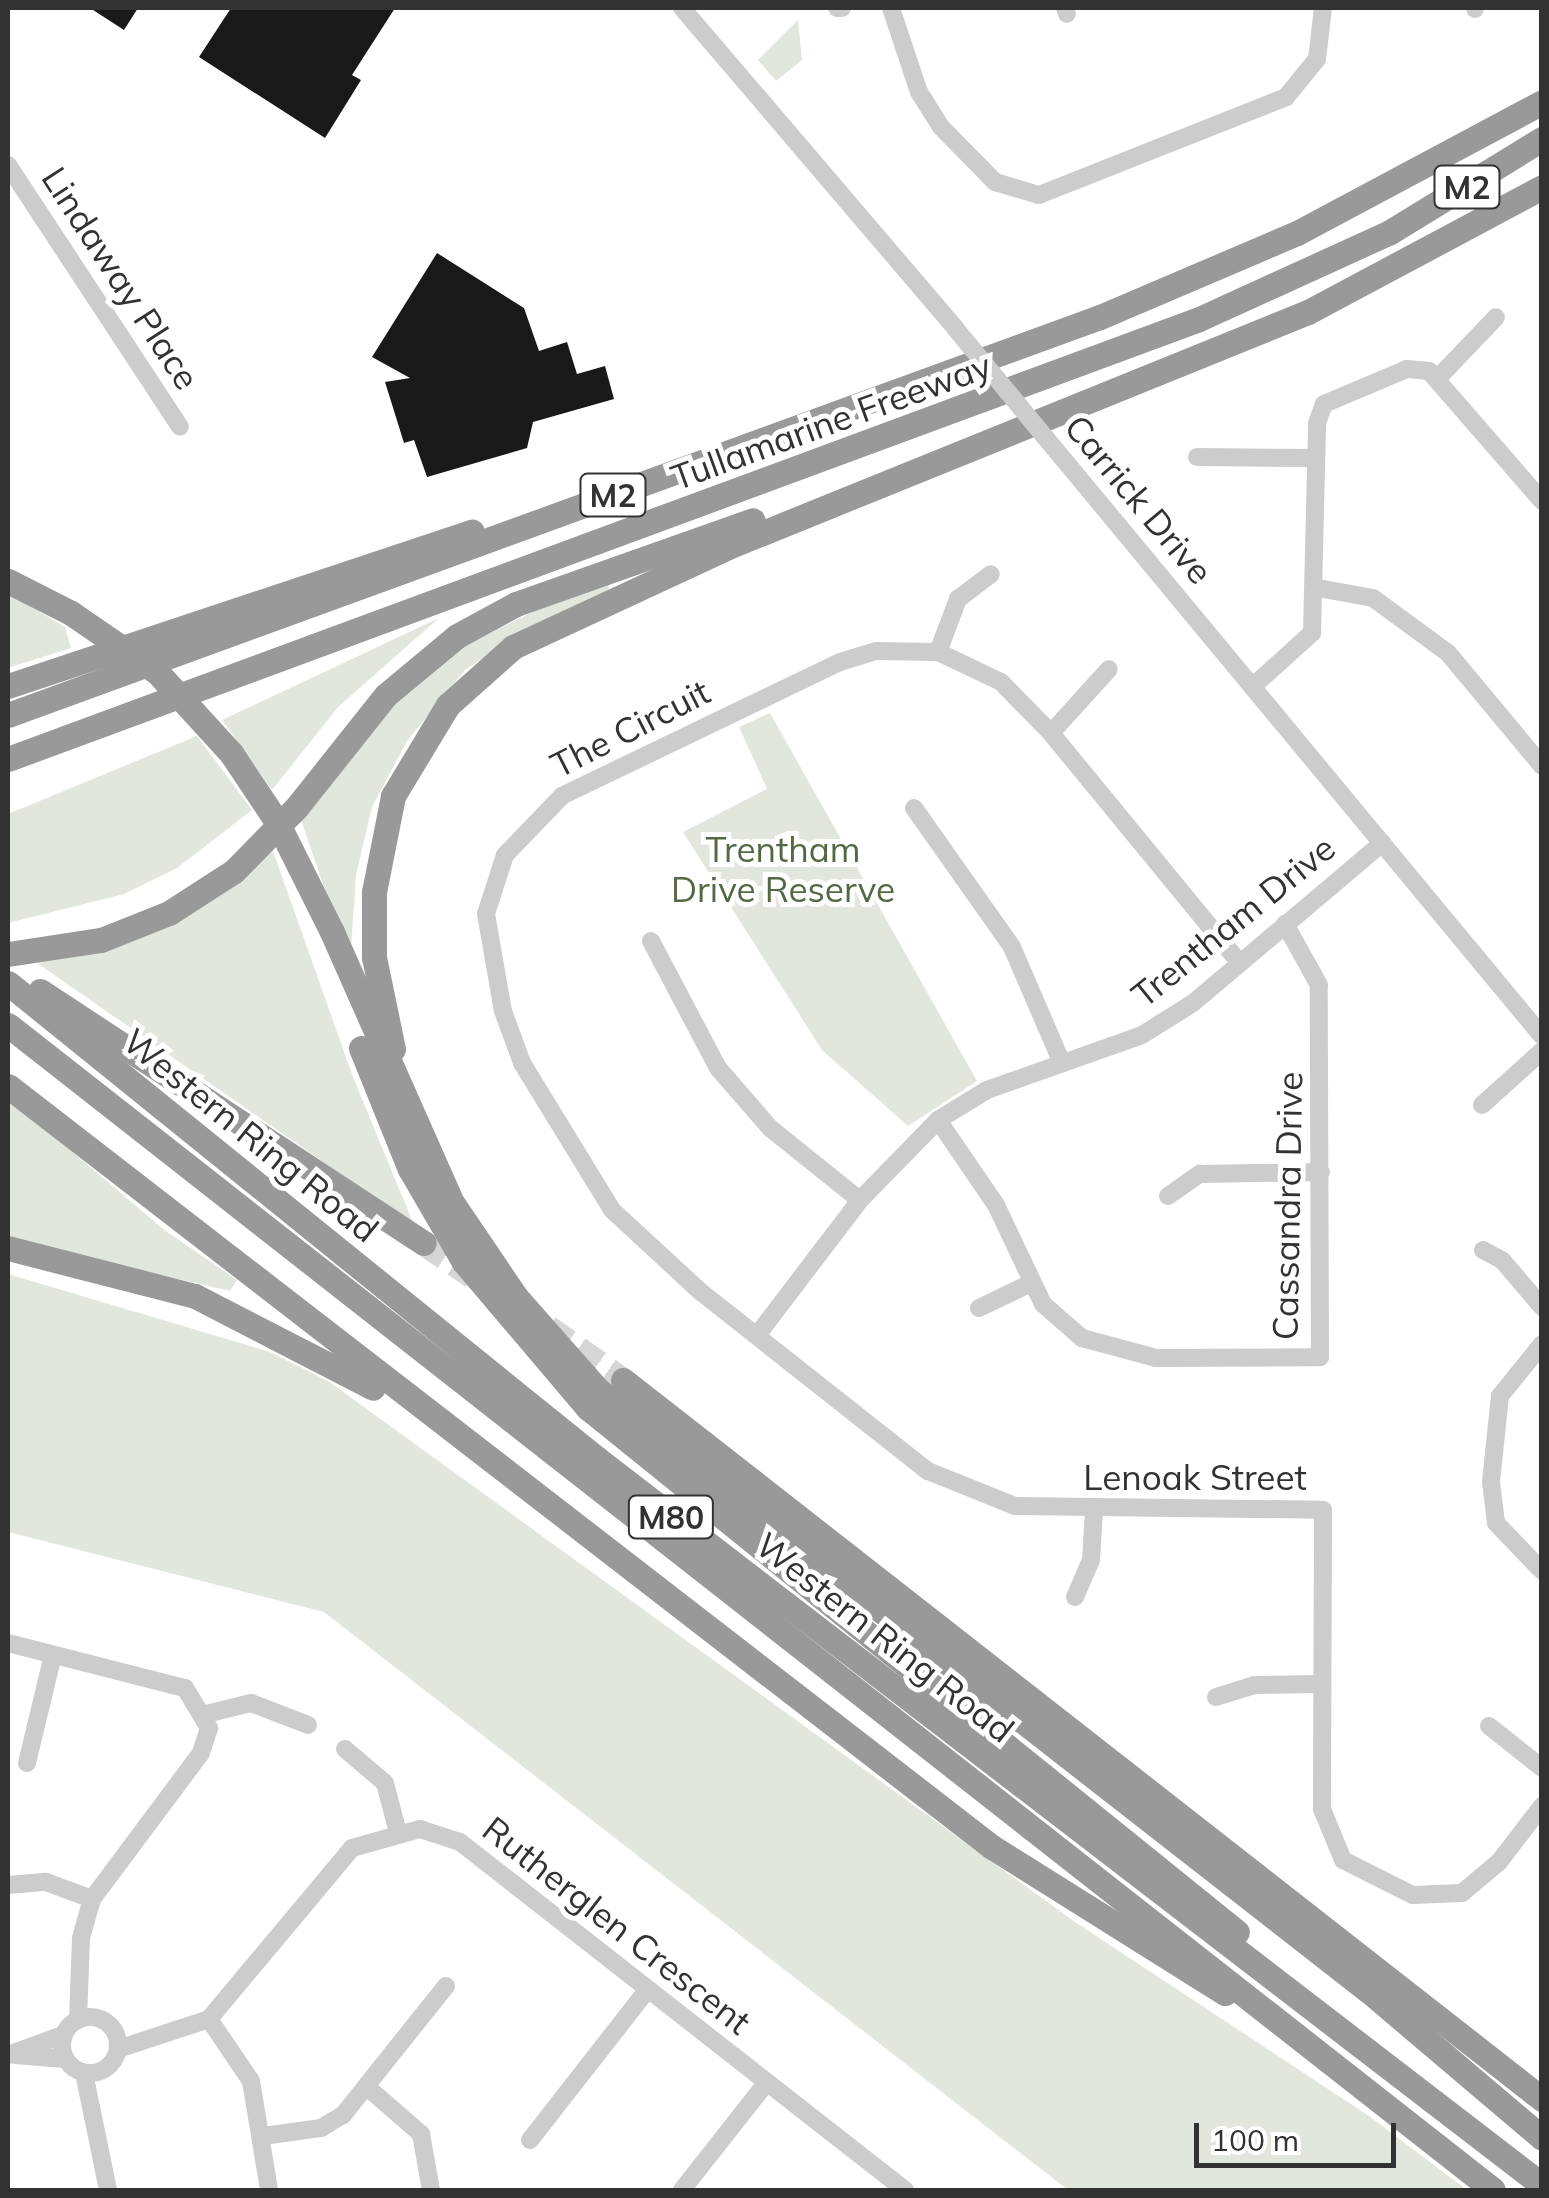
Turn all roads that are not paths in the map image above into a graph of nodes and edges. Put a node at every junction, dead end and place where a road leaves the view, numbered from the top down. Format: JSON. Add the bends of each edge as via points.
{"nodes":[{"id":1,"x":682,"y":8,"type":"edge"},
{"id":2,"x":891,"y":8,"type":"edge"},
{"id":3,"x":1323,"y":8,"type":"edge"},
{"id":4,"x":1542,"y":102,"type":"edge"},
{"id":5,"x":1542,"y":138,"type":"edge"},
{"id":6,"x":1542,"y":147,"type":"edge"},
{"id":7,"x":8,"y":165,"type":"edge"},
{"id":8,"x":1542,"y":187,"type":"edge"},
{"id":9,"x":1440,"y":204,"type":"junction"},
{"id":10,"x":1496,"y":318,"type":"dead end"},
{"id":11,"x":1438,"y":378,"type":"junction"},
{"id":12,"x":804,"y":423,"type":"junction"},
{"id":13,"x":180,"y":426,"type":"dead end"},
{"id":14,"x":981,"y":443,"type":"junction"},
{"id":15,"x":1197,"y":457,"type":"dead end"},
{"id":16,"x":1316,"y":458,"type":"junction"},
{"id":17,"x":1542,"y":501,"type":"edge"},
{"id":18,"x":990,"y":574,"type":"dead end"},
{"id":19,"x":10,"y":583,"type":"edge"},
{"id":20,"x":1318,"y":588,"type":"junction"},
{"id":21,"x":938,"y":652,"type":"junction"},
{"id":22,"x":1109,"y":669,"type":"dead end"},
{"id":23,"x":8,"y":686,"type":"edge"},
{"id":24,"x":1252,"y":687,"type":"junction"},
{"id":25,"x":8,"y":713,"type":"edge"},
{"id":26,"x":1051,"y":733,"type":"junction"},
{"id":27,"x":8,"y":759,"type":"edge"},
{"id":28,"x":1542,"y":766,"type":"edge"},
{"id":29,"x":914,"y":808,"type":"dead end"},
{"id":30,"x":1382,"y":844,"type":"junction"},
{"id":31,"x":301,"y":869,"type":"junction"},
{"id":32,"x":1285,"y":924,"type":"junction"},
{"id":33,"x":651,"y":942,"type":"dead end"},
{"id":34,"x":8,"y":954,"type":"edge"},
{"id":35,"x":1239,"y":962,"type":"junction"},
{"id":36,"x":8,"y":968,"type":"edge"},
{"id":37,"x":8,"y":983,"type":"edge"},
{"id":38,"x":8,"y":1025,"type":"edge"},
{"id":39,"x":1542,"y":1036,"type":"edge"},
{"id":40,"x":1542,"y":1051,"type":"edge"},
{"id":41,"x":1062,"y":1062,"type":"junction"},
{"id":42,"x":8,"y":1086,"type":"edge"},
{"id":43,"x":1482,"y":1104,"type":"dead end"},
{"id":44,"x":938,"y":1120,"type":"junction"},
{"id":45,"x":428,"y":1153,"type":"junction"},
{"id":46,"x":1321,"y":1172,"type":"junction"},
{"id":47,"x":1168,"y":1196,"type":"dead end"},
{"id":48,"x":860,"y":1200,"type":"junction"},
{"id":49,"x":424,"y":1242,"type":"tunnel mouth"},
{"id":50,"x":8,"y":1248,"type":"edge"},
{"id":51,"x":1483,"y":1250,"type":"dead end"},
{"id":52,"x":1031,"y":1283,"type":"junction"},
{"id":53,"x":1542,"y":1307,"type":"edge"},
{"id":54,"x":979,"y":1308,"type":"dead end"},
{"id":55,"x":758,"y":1334,"type":"junction"},
{"id":56,"x":1542,"y":1344,"type":"edge"},
{"id":57,"x":623,"y":1380,"type":"tunnel mouth"},
{"id":58,"x":478,"y":1456,"type":"junction"},
{"id":59,"x":1094,"y":1510,"type":"junction"},
{"id":60,"x":1542,"y":1571,"type":"edge"},
{"id":61,"x":1075,"y":1597,"type":"dead end"},
{"id":62,"x":8,"y":1643,"type":"edge"},
{"id":63,"x":53,"y":1655,"type":"junction"},
{"id":64,"x":1320,"y":1684,"type":"junction"},
{"id":65,"x":1216,"y":1696,"type":"dead end"},
{"id":66,"x":206,"y":1714,"type":"junction"},
{"id":67,"x":308,"y":1725,"type":"dead end"},
{"id":68,"x":1489,"y":1726,"type":"dead end"},
{"id":69,"x":345,"y":1748,"type":"dead end"},
{"id":70,"x":27,"y":1764,"type":"dead end"},
{"id":71,"x":1542,"y":1768,"type":"edge"},
{"id":72,"x":1542,"y":1806,"type":"edge"},
{"id":73,"x":397,"y":1829,"type":"junction"},
{"id":74,"x":8,"y":1885,"type":"edge"},
{"id":75,"x":92,"y":1899,"type":"junction"},
{"id":76,"x":446,"y":1986,"type":"dead end"},
{"id":77,"x":647,"y":1990,"type":"junction"},
{"id":78,"x":1370,"y":1992,"type":"junction"},
{"id":79,"x":87,"y":2018,"type":"junction"},
{"id":80,"x":208,"y":2019,"type":"junction"},
{"id":81,"x":1348,"y":2033,"type":"junction"},
{"id":82,"x":63,"y":2035,"type":"junction"},
{"id":83,"x":1304,"y":2037,"type":"junction"},
{"id":84,"x":117,"y":2042,"type":"junction"},
{"id":85,"x":8,"y":2055,"type":"edge"},
{"id":86,"x":64,"y":2059,"type":"junction"},
{"id":87,"x":104,"y":2070,"type":"junction"},
{"id":88,"x":84,"y":2073,"type":"junction"},
{"id":89,"x":767,"y":2082,"type":"junction"},
{"id":90,"x":367,"y":2087,"type":"junction"},
{"id":91,"x":1542,"y":2100,"type":"edge"},
{"id":92,"x":1542,"y":2111,"type":"edge"},
{"id":93,"x":98,"y":2116,"type":"junction"},
{"id":94,"x":263,"y":2136,"type":"junction"},
{"id":95,"x":1542,"y":2138,"type":"edge"},
{"id":96,"x":530,"y":2140,"type":"dead end"},
{"id":97,"x":1542,"y":2185,"type":"edge"},
{"id":98,"x":108,"y":2190,"type":"edge"},
{"id":99,"x":270,"y":2190,"type":"edge"},
{"id":100,"x":431,"y":2190,"type":"edge"},
{"id":101,"x":682,"y":2190,"type":"edge"},
{"id":102,"x":905,"y":2190,"type":"edge"},
{"id":103,"x":1492,"y":2190,"type":"edge"}],
"edges":[{"from":1,"to":24,"type":"street","name":"Carrick Drive","bridge":true},
{"from":2,"to":3,"type":"street","via":[[934,119],[995,182],[1039,195],[1286,97],[1317,60]]},
{"from":4,"to":12,"type":"highway","name":"Tullamarine Freeway","number":"M2","via":[[1218,269]]},
{"from":5,"to":9,"type":"highway","name":"Tullamarine Freeway","number":"M2"},
{"from":6,"to":9,"type":"highway"},
{"from":7,"to":13,"type":"street","name":"Lindaway Place"},
{"from":8,"to":14,"type":"highway","via":[[1308,312]]},
{"from":9,"to":27,"type":"highway","name":"Tullamarine Freeway","number":"M2","via":[[1289,282],[1038,382]]},
{"from":10,"to":11,"type":"street"},
{"from":11,"to":16,"type":"street","via":[[1407,370],[1324,404]]},
{"from":11,"to":17,"type":"street"},
{"from":12,"to":23,"type":"highway"},
{"from":12,"to":25,"type":"highway","name":"Tullamarine Freeway","number":"M2"},
{"from":14,"to":34,"type":"highway","bridge":true,"via":[[516,604],[457,636],[386,696],[268,840],[213,887],[112,936]]},
{"from":14,"to":45,"type":"highway","via":[[538,633],[448,705],[394,796],[374,892],[383,1011]]},
{"from":15,"to":16,"type":"street"},
{"from":16,"to":20,"type":"street"},
{"from":18,"to":21,"type":"street","via":[[958,598]]},
{"from":19,"to":31,"type":"highway","bridge":true,"via":[[72,613],[157,672],[232,753]]},
{"from":20,"to":24,"type":"street","via":[[1312,633]]},
{"from":20,"to":28,"type":"street","via":[[1373,598],[1448,653]]},
{"from":21,"to":26,"type":"street","name":"The Circuit","via":[[1001,682]]},
{"from":21,"to":55,"type":"street","name":"The Circuit","via":[[876,651],[840,662],[562,796],[520,836],[494,884],[487,944],[503,1011],[554,1126],[643,1243]]},
{"from":22,"to":26,"type":"street"},
{"from":24,"to":30,"type":"street","name":"Carrick Drive"},
{"from":26,"to":35,"type":"street","name":"The Circuit"},
{"from":29,"to":41,"type":"street","via":[[1012,947]]},
{"from":30,"to":32,"type":"street","name":"Trentham Drive"},
{"from":30,"to":39,"type":"street","name":"Carrick Drive"},
{"from":31,"to":45,"type":"highway"},
{"from":31,"to":81,"type":"highway","via":[[410,1169],[464,1262],[543,1359],[642,1455],[1106,1820]]},
{"from":32,"to":35,"type":"street","name":"Trentham Drive"},
{"from":32,"to":46,"type":"street","name":"Cassandra Drive","via":[[1319,985]]},
{"from":33,"to":48,"type":"street","via":[[718,1068],[770,1128]]},
{"from":35,"to":41,"type":"street","name":"Trentham Drive","via":[[1142,1034]]},
{"from":36,"to":49,"type":"highway"},
{"from":37,"to":81,"type":"highway","name":"Western Ring Road","number":"M80","via":[[596,1458]]},
{"from":38,"to":83,"type":"highway","name":"Western Ring Road","number":"M80"},
{"from":40,"to":43,"type":"street"},
{"from":41,"to":44,"type":"street","name":"Trentham Drive","via":[[987,1090]]},
{"from":42,"to":58,"type":"highway"},
{"from":44,"to":48,"type":"street","name":"Trentham Drive"},
{"from":44,"to":52,"type":"street","name":"Cassandra Drive","via":[[996,1205]]},
{"from":45,"to":78,"type":"highway","via":[[516,1297],[648,1436]]},
{"from":46,"to":47,"type":"street","via":[[1200,1174]]},
{"from":46,"to":52,"type":"street","name":"Cassandra Drive","via":[[1320,1357],[1123,1355],[1065,1326]]},
{"from":48,"to":55,"type":"street","name":"Trentham Drive"},
{"from":50,"to":58,"type":"highway","via":[[134,1276],[226,1308],[400,1403]]},
{"from":51,"to":53,"type":"street","via":[[1502,1260]]},
{"from":52,"to":54,"type":"street"},
{"from":55,"to":59,"type":"street","name":"Lenoak Street","via":[[928,1471],[1015,1506]]},
{"from":56,"to":60,"type":"street","via":[[1500,1396],[1491,1464],[1496,1523]]},
{"from":57,"to":91,"type":"highway"},
{"from":58,"to":83,"type":"highway","via":[[1052,1890]]},
{"from":59,"to":61,"type":"street","via":[[1091,1560]]},
{"from":59,"to":64,"type":"street","name":"Lenoak Street","via":[[1323,1510]]},
{"from":62,"to":63,"type":"street"},
{"from":63,"to":66,"type":"street","via":[[185,1688]]},
{"from":63,"to":70,"type":"street"},
{"from":64,"to":65,"type":"street","via":[[1255,1685]]},
{"from":64,"to":72,"type":"street","name":"Lenoak Street","via":[[1324,1825],[1353,1868],[1413,1895],[1462,1893],[1499,1862]]},
{"from":66,"to":67,"type":"street","via":[[251,1704]]},
{"from":66,"to":75,"type":"street","via":[[201,1754]]},
{"from":68,"to":71,"type":"street"},
{"from":69,"to":73,"type":"street","via":[[386,1782]]},
{"from":73,"to":77,"type":"street","name":"Rutherglen Crescent","via":[[460,1842]]},
{"from":73,"to":80,"type":"street","via":[[362,1841],[335,1864]]},
{"from":74,"to":75,"type":"street","via":[[46,1882]]},
{"from":75,"to":79,"type":"street","via":[[81,1966]]},
{"from":76,"to":90,"type":"street"},
{"from":77,"to":89,"type":"street","name":"Rutherglen Crescent"},
{"from":77,"to":96,"type":"street"},
{"from":78,"to":92,"type":"highway"},
{"from":78,"to":95,"type":"highway"},
{"from":79,"to":82,"type":"street"},
{"from":79,"to":84,"type":"street"},
{"from":80,"to":84,"type":"street","via":[[154,2039]]},
{"from":80,"to":94,"type":"street","via":[[252,2081]]},
{"from":81,"to":97,"type":"highway","name":"Western Ring Road","number":"M80"},
{"from":82,"to":85,"type":"street"},
{"from":82,"to":86,"type":"street"},
{"from":83,"to":103,"type":"highway","name":"Western Ring Road","number":"M80"},
{"from":84,"to":87,"type":"street"},
{"from":85,"to":86,"type":"street"},
{"from":86,"to":88,"type":"street"},
{"from":87,"to":88,"type":"street"},
{"from":87,"to":93,"type":"street"},
{"from":88,"to":93,"type":"street"},
{"from":89,"to":101,"type":"street"},
{"from":89,"to":102,"type":"street","name":"Rutherglen Crescent"},
{"from":90,"to":94,"type":"street","via":[[333,2122]]},
{"from":90,"to":100,"type":"street","via":[[421,2134]]},
{"from":93,"to":98,"type":"street"},
{"from":94,"to":99,"type":"street"}]}
